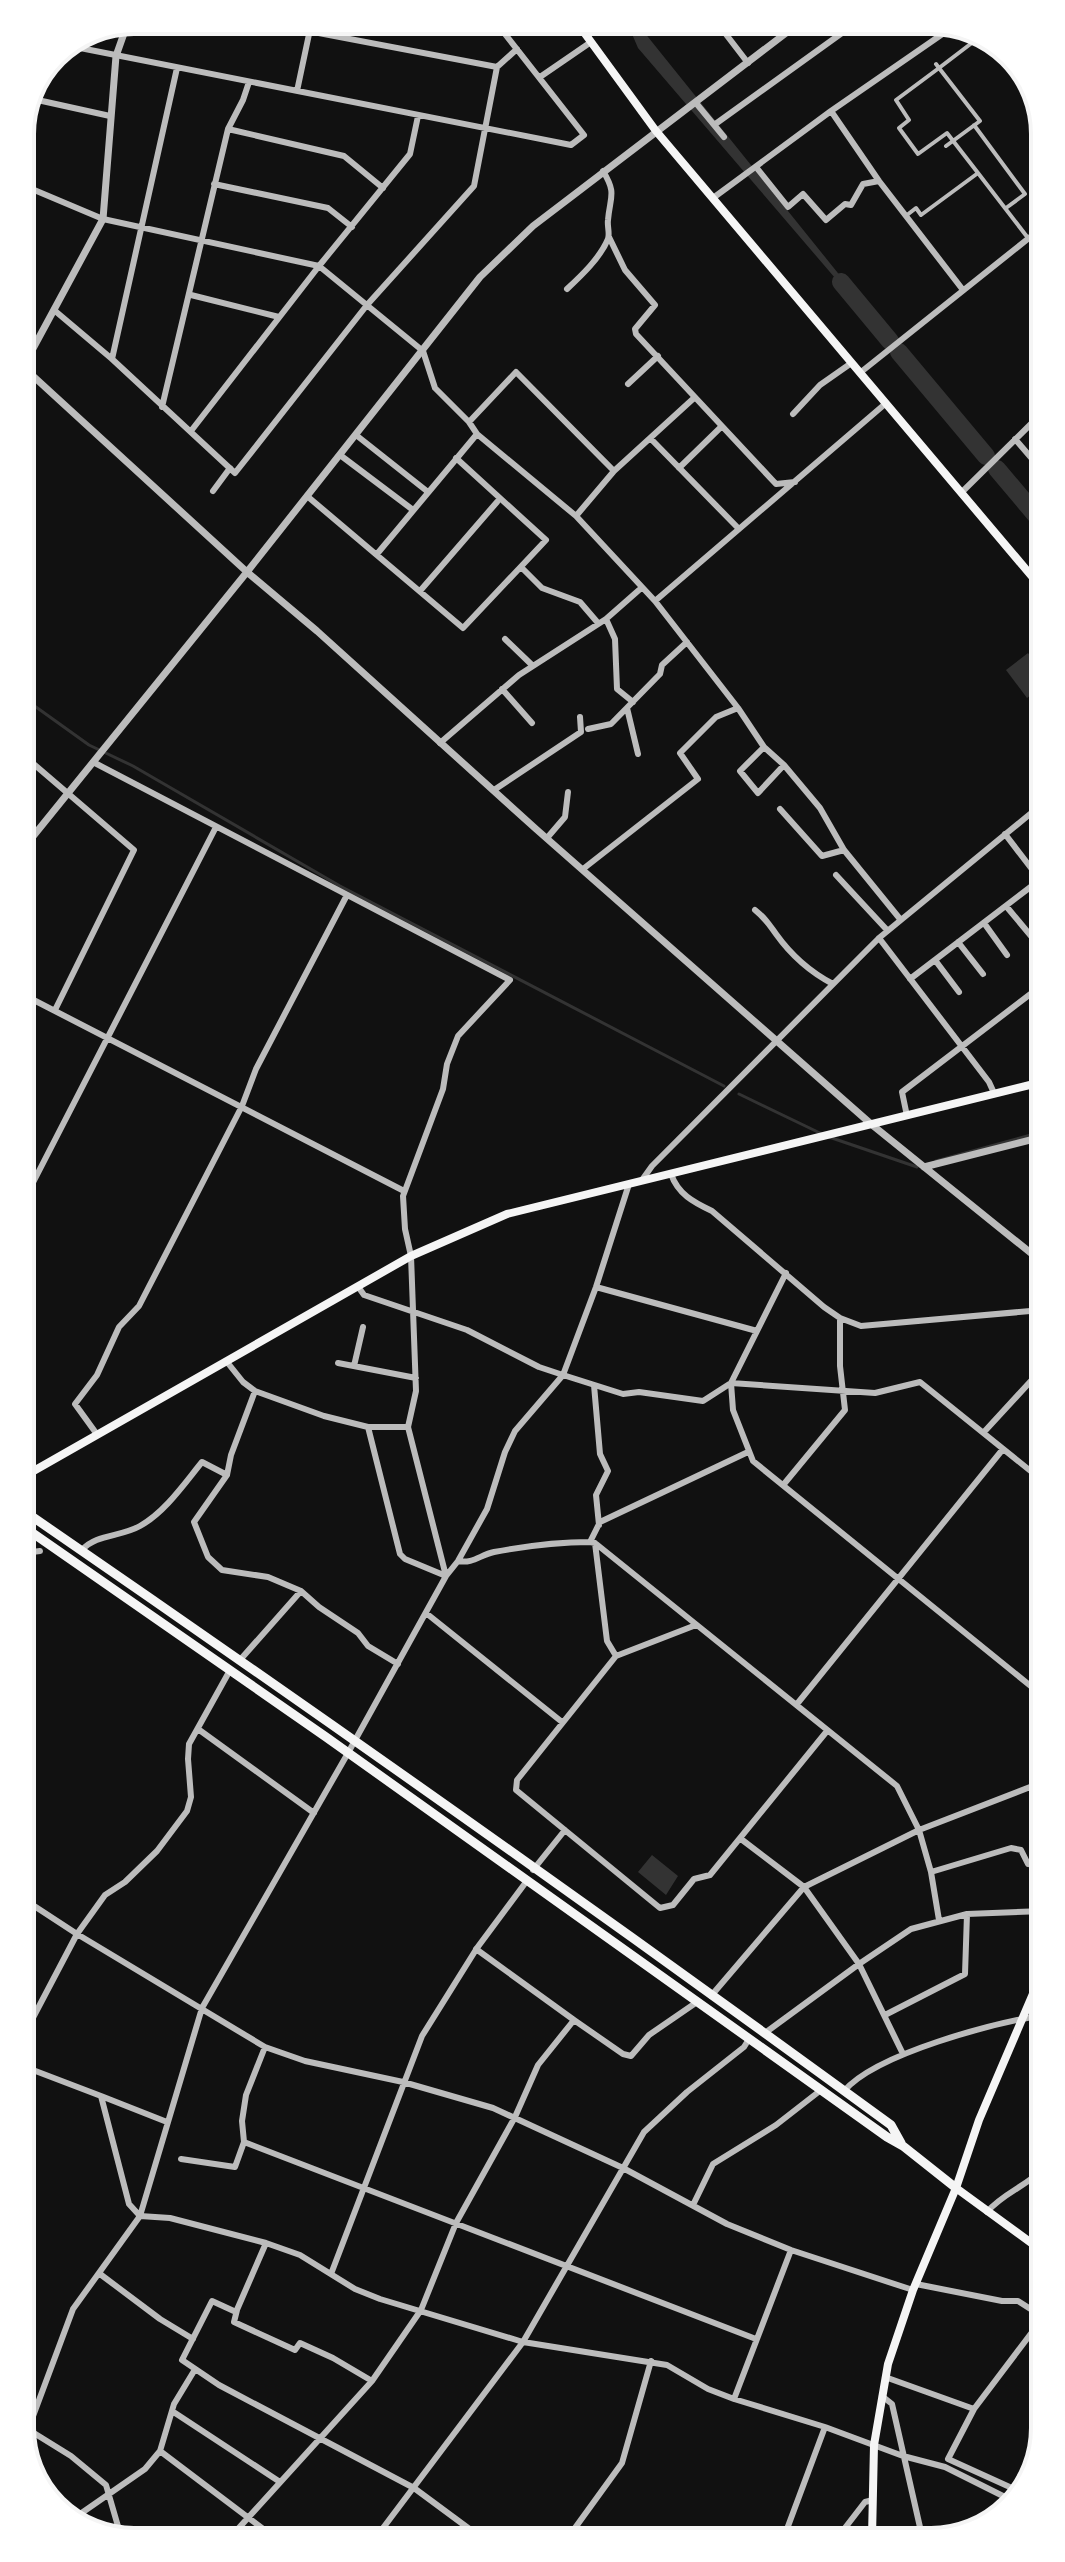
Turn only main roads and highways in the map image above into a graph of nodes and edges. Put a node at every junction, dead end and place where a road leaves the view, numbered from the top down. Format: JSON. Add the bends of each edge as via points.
{"nodes":[{"id":1,"x":585,"y":34,"type":"edge"},
{"id":2,"x":1031,"y":575,"type":"edge"},
{"id":3,"x":1031,"y":1085,"type":"edge"},
{"id":4,"x":34,"y":1470,"type":"edge"},
{"id":5,"x":34,"y":1518,"type":"edge"},
{"id":6,"x":34,"y":1534,"type":"edge"},
{"id":7,"x":1031,"y":2000,"type":"edge"},
{"id":8,"x":903,"y":2146,"type":"junction"},
{"id":9,"x":956,"y":2188,"type":"junction"},
{"id":10,"x":1031,"y":2243,"type":"edge"},
{"id":11,"x":872,"y":2528,"type":"edge"}],
"edges":[{"from":1,"to":2,"type":"main road","via":[[656,131]]},
{"from":3,"to":4,"type":"main road","via":[[507,1214],[411,1256]]},
{"from":5,"to":8,"type":"main road","via":[[765,2033],[891,2125]]},
{"from":6,"to":8,"type":"main road"},
{"from":7,"to":9,"type":"main road"},
{"from":8,"to":9,"type":"main road"},
{"from":9,"to":10,"type":"main road"},
{"from":9,"to":11,"type":"main road","via":[[914,2287],[885,2377],[874,2445]]}]}
